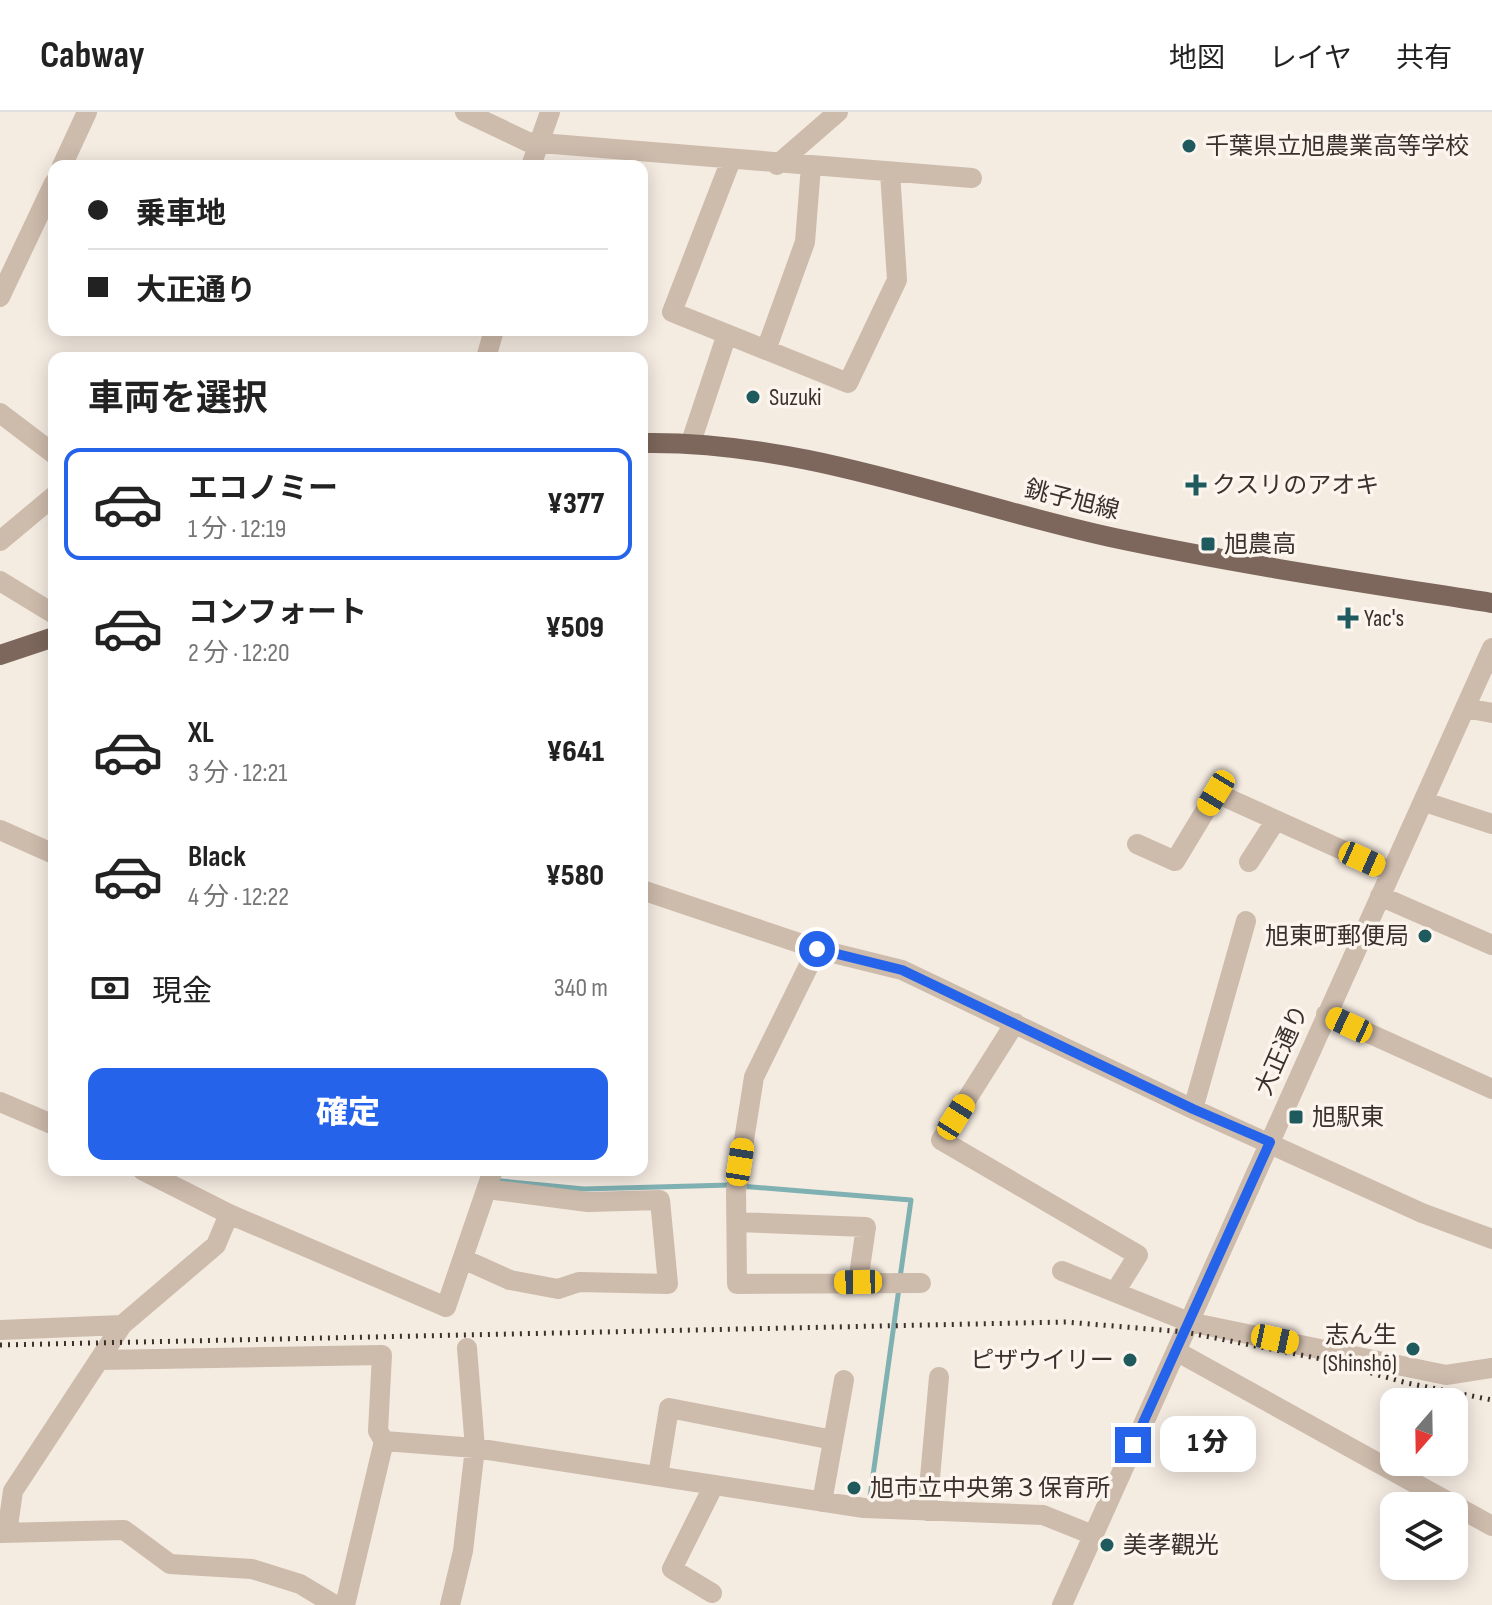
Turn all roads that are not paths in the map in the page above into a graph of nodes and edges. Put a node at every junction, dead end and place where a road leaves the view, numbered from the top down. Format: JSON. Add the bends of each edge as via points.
{"nodes":[{"id":1,"x":87,"y":112,"type":"edge"},
{"id":2,"x":465,"y":112,"type":"edge"},
{"id":3,"x":550,"y":112,"type":"edge"},
{"id":4,"x":838,"y":112,"type":"edge"},
{"id":5,"x":536,"y":143,"type":"junction"},
{"id":6,"x":65,"y":160,"type":"edge"},
{"id":7,"x":532,"y":160,"type":"edge"},
{"id":8,"x":731,"y":160,"type":"junction"},
{"id":9,"x":777,"y":165,"type":"junction"},
{"id":10,"x":811,"y":166,"type":"junction"},
{"id":11,"x":890,"y":172,"type":"junction"},
{"id":12,"x":972,"y":178,"type":"dead end"},
{"id":13,"x":48,"y":196,"type":"edge"},
{"id":14,"x":0,"y":297,"type":"edge"},
{"id":15,"x":727,"y":334,"type":"junction"},
{"id":16,"x":766,"y":350,"type":"junction"},
{"id":17,"x":0,"y":413,"type":"edge"},
{"id":18,"x":691,"y":442,"type":"junction"},
{"id":19,"x":648,"y":443,"type":"edge"},
{"id":20,"x":48,"y":449,"type":"edge"},
{"id":21,"x":48,"y":501,"type":"edge"},
{"id":22,"x":0,"y":541,"type":"edge"},
{"id":23,"x":0,"y":581,"type":"edge"},
{"id":24,"x":1492,"y":603,"type":"edge"},
{"id":25,"x":48,"y":610,"type":"edge"},
{"id":26,"x":48,"y":639,"type":"edge"},
{"id":27,"x":1492,"y":648,"type":"edge"},
{"id":28,"x":0,"y":655,"type":"edge"},
{"id":29,"x":1465,"y":708,"type":"junction"},
{"id":30,"x":1492,"y":713,"type":"edge"},
{"id":31,"x":1425,"y":802,"type":"junction"},
{"id":32,"x":1276,"y":820,"type":"junction"},
{"id":33,"x":1492,"y":824,"type":"edge"},
{"id":34,"x":0,"y":830,"type":"edge"},
{"id":35,"x":1137,"y":844,"type":"dead end"},
{"id":36,"x":48,"y":851,"type":"edge"},
{"id":37,"x":1249,"y":862,"type":"dead end"},
{"id":38,"x":1391,"y":872,"type":"junction"},
{"id":39,"x":648,"y":892,"type":"edge"},
{"id":40,"x":1380,"y":896,"type":"junction"},
{"id":41,"x":1246,"y":921,"type":"dead end"},
{"id":42,"x":1492,"y":945,"type":"edge"},
{"id":43,"x":817,"y":949,"type":"junction"},
{"id":44,"x":1326,"y":1014,"type":"junction"},
{"id":45,"x":1015,"y":1023,"type":"junction"},
{"id":46,"x":1492,"y":1089,"type":"edge"},
{"id":47,"x":0,"y":1102,"type":"edge"},
{"id":48,"x":1193,"y":1109,"type":"junction"},
{"id":49,"x":48,"y":1122,"type":"edge"},
{"id":50,"x":1270,"y":1142,"type":"junction"},
{"id":51,"x":154,"y":1176,"type":"edge"},
{"id":52,"x":490,"y":1180,"type":"edge"},
{"id":53,"x":229,"y":1214,"type":"junction"},
{"id":54,"x":738,"y":1222,"type":"junction"},
{"id":55,"x":1492,"y":1239,"type":"edge"},
{"id":56,"x":463,"y":1259,"type":"junction"},
{"id":57,"x":1062,"y":1271,"type":"dead end"},
{"id":58,"x":858,"y":1282,"type":"junction"},
{"id":59,"x":921,"y":1283,"type":"dead end"},
{"id":60,"x":1115,"y":1292,"type":"junction"},
{"id":61,"x":1189,"y":1322,"type":"junction"},
{"id":62,"x":122,"y":1325,"type":"junction"},
{"id":63,"x":0,"y":1330,"type":"edge"},
{"id":64,"x":467,"y":1348,"type":"dead end"},
{"id":65,"x":1176,"y":1351,"type":"junction"},
{"id":66,"x":99,"y":1360,"type":"junction"},
{"id":67,"x":1492,"y":1368,"type":"edge"},
{"id":68,"x":939,"y":1377,"type":"dead end"},
{"id":69,"x":844,"y":1380,"type":"dead end"},
{"id":70,"x":833,"y":1440,"type":"junction"},
{"id":71,"x":384,"y":1441,"type":"junction"},
{"id":72,"x":475,"y":1448,"type":"junction"},
{"id":73,"x":658,"y":1476,"type":"junction"},
{"id":74,"x":714,"y":1485,"type":"junction"},
{"id":75,"x":822,"y":1502,"type":"junction"},
{"id":76,"x":927,"y":1511,"type":"junction"},
{"id":77,"x":1492,"y":1526,"type":"edge"},
{"id":78,"x":4,"y":1533,"type":"edge"},
{"id":79,"x":1093,"y":1535,"type":"junction"},
{"id":80,"x":712,"y":1593,"type":"dead end"},
{"id":81,"x":335,"y":1605,"type":"edge"},
{"id":82,"x":345,"y":1605,"type":"edge"},
{"id":83,"x":450,"y":1605,"type":"edge"},
{"id":84,"x":1062,"y":1605,"type":"edge"}],
"edges":[{"from":1,"to":6,"type":"street"},
{"from":2,"to":5,"type":"street"},
{"from":3,"to":5,"type":"street"},
{"from":4,"to":9,"type":"street"},
{"from":5,"to":7,"type":"street"},
{"from":5,"to":8,"type":"street"},
{"from":8,"to":9,"type":"street"},
{"from":8,"to":15,"type":"street","via":[[672,312]]},
{"from":9,"to":10,"type":"street"},
{"from":10,"to":11,"type":"street"},
{"from":10,"to":16,"type":"street","via":[[805,242]]},
{"from":11,"to":12,"type":"street"},
{"from":11,"to":16,"type":"street","via":[[897,280],[848,383]]},
{"from":13,"to":14,"type":"street"},
{"from":15,"to":16,"type":"street"},
{"from":15,"to":18,"type":"street"},
{"from":17,"to":20,"type":"street"},
{"from":18,"to":19,"type":"main road","name":"銚子旭線"},
{"from":18,"to":24,"type":"main road","name":"銚子旭線","via":[[812,460],[1109,536]]},
{"from":21,"to":22,"type":"street"},
{"from":23,"to":25,"type":"street"},
{"from":26,"to":28,"type":"main road"},
{"from":27,"to":29,"type":"street","name":"大正通り"},
{"from":29,"to":30,"type":"street"},
{"from":29,"to":31,"type":"street","name":"大正通り"},
{"from":31,"to":33,"type":"street"},
{"from":31,"to":38,"type":"street","name":"大正通り"},
{"from":32,"to":35,"type":"street","via":[[1216,793],[1175,861]]},
{"from":32,"to":37,"type":"street"},
{"from":32,"to":38,"type":"street"},
{"from":34,"to":36,"type":"street"},
{"from":38,"to":40,"type":"street","name":"大正通り"},
{"from":39,"to":43,"type":"street"},
{"from":40,"to":42,"type":"street"},
{"from":40,"to":44,"type":"street","name":"大正通り"},
{"from":41,"to":48,"type":"street"},
{"from":43,"to":45,"type":"street","via":[[902,970]]},
{"from":43,"to":54,"type":"street","via":[[754,1077],[736,1191]]},
{"from":44,"to":46,"type":"street"},
{"from":44,"to":50,"type":"street","name":"大正通り"},
{"from":45,"to":48,"type":"street"},
{"from":45,"to":60,"type":"street","via":[[941,1140],[1138,1255]]},
{"from":47,"to":49,"type":"street"},
{"from":48,"to":50,"type":"street"},
{"from":50,"to":55,"type":"street","via":[[1422,1213]]},
{"from":50,"to":61,"type":"street","name":"大正通り"},
{"from":51,"to":53,"type":"street"},
{"from":52,"to":56,"type":"street"},
{"from":52,"to":56,"type":"street","via":[[588,1202],[660,1200],[668,1284],[579,1282],[558,1289],[510,1280]]},
{"from":53,"to":56,"type":"street","via":[[446,1307]]},
{"from":53,"to":62,"type":"street","via":[[216,1245]]},
{"from":54,"to":58,"type":"street","via":[[737,1284]]},
{"from":54,"to":58,"type":"street","via":[[866,1227]]},
{"from":57,"to":60,"type":"street"},
{"from":58,"to":59,"type":"street"},
{"from":60,"to":61,"type":"street"},
{"from":61,"to":65,"type":"street","name":"大正通り"},
{"from":61,"to":67,"type":"street","via":[[1446,1375]]},
{"from":62,"to":63,"type":"street"},
{"from":62,"to":66,"type":"street"},
{"from":64,"to":72,"type":"street"},
{"from":65,"to":77,"type":"street"},
{"from":65,"to":79,"type":"street","name":"大正通り"},
{"from":66,"to":71,"type":"street","via":[[382,1355],[378,1431]]},
{"from":66,"to":78,"type":"street","via":[[13,1491]]},
{"from":68,"to":76,"type":"street"},
{"from":69,"to":70,"type":"street"},
{"from":70,"to":73,"type":"street","via":[[669,1408]]},
{"from":70,"to":75,"type":"street"},
{"from":71,"to":72,"type":"street"},
{"from":71,"to":82,"type":"street"},
{"from":72,"to":73,"type":"street"},
{"from":72,"to":83,"type":"street","via":[[463,1551]]},
{"from":73,"to":74,"type":"street"},
{"from":74,"to":75,"type":"street"},
{"from":74,"to":80,"type":"street","via":[[672,1569]]},
{"from":75,"to":76,"type":"street"},
{"from":76,"to":79,"type":"street","via":[[1043,1515]]},
{"from":78,"to":81,"type":"street","via":[[124,1530],[170,1564],[252,1569],[300,1584]]},
{"from":79,"to":84,"type":"street","name":"大正通り"}]}
